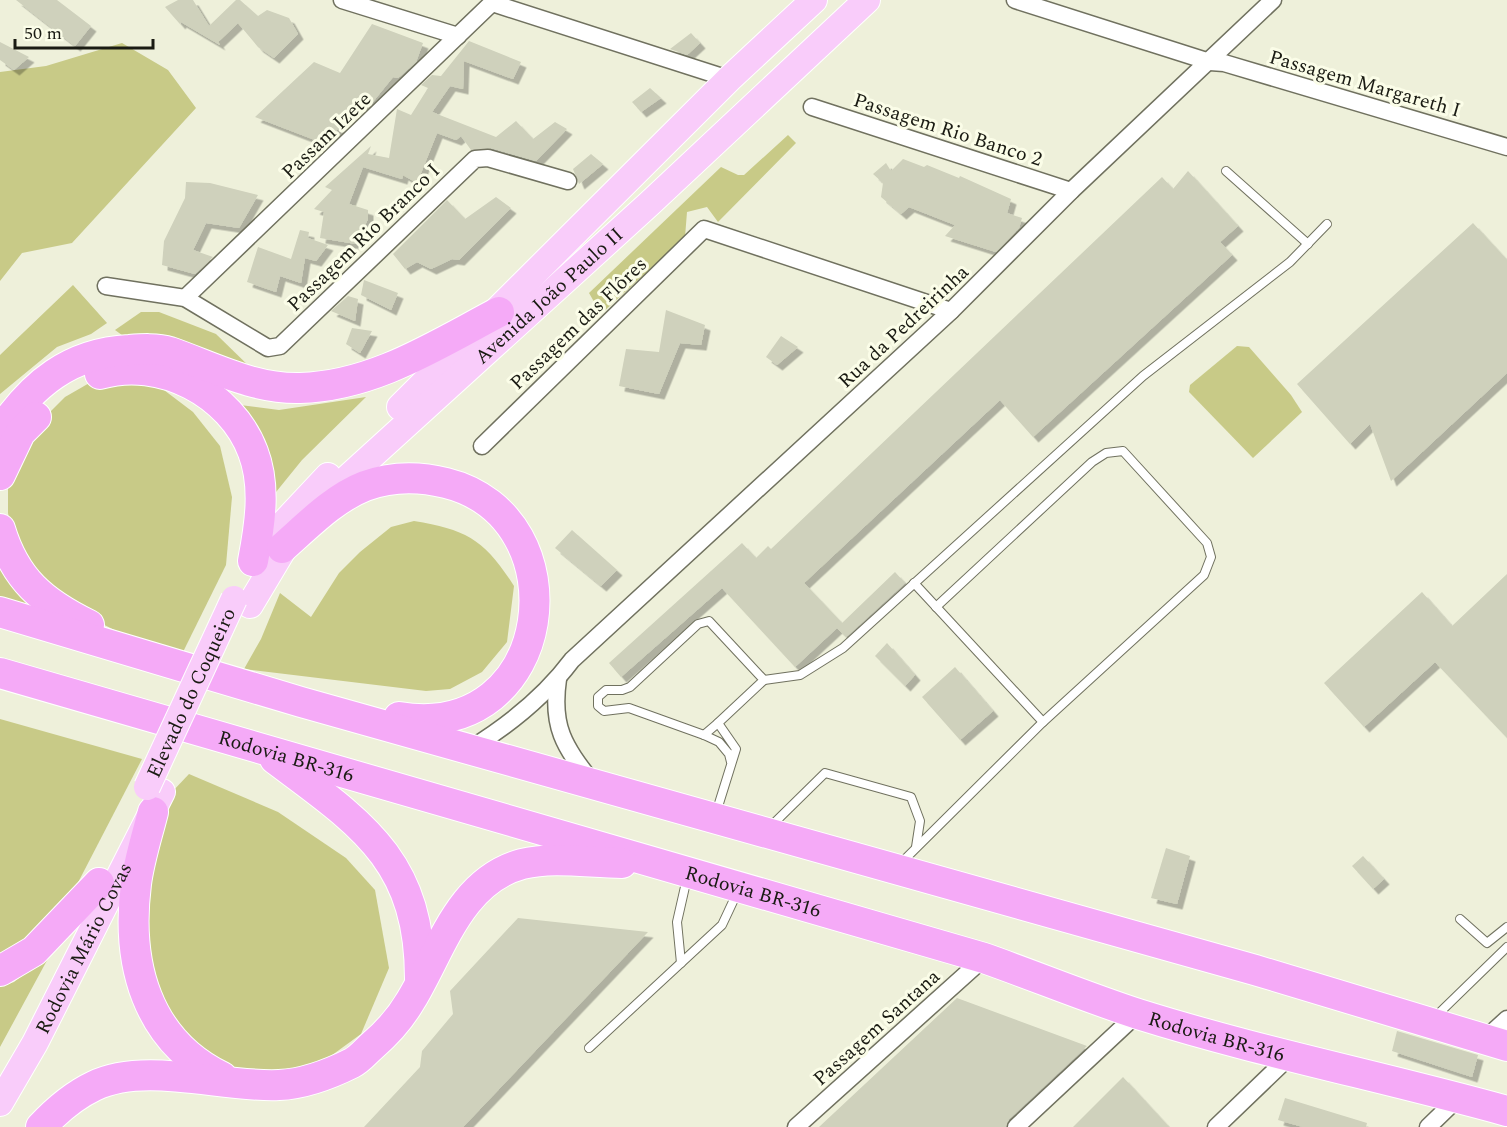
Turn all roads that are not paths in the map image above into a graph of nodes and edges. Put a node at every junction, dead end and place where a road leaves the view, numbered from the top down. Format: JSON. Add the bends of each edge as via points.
{"nodes":[{"id":1,"x":342,"y":0,"type":"edge"},
{"id":2,"x":814,"y":0,"type":"edge"},
{"id":3,"x":867,"y":0,"type":"edge"},
{"id":4,"x":1015,"y":0,"type":"edge"},
{"id":5,"x":1273,"y":0,"type":"edge"},
{"id":6,"x":494,"y":1,"type":"edge"},
{"id":7,"x":458,"y":36,"type":"junction"},
{"id":8,"x":1210,"y":62,"type":"junction"},
{"id":9,"x":729,"y":79,"type":"junction"},
{"id":10,"x":812,"y":107,"type":"dead end"},
{"id":11,"x":1507,"y":147,"type":"edge"},
{"id":12,"x":1226,"y":171,"type":"dead end"},
{"id":13,"x":568,"y":181,"type":"dead end"},
{"id":14,"x":1071,"y":191,"type":"junction"},
{"id":15,"x":1328,"y":224,"type":"dead end"},
{"id":16,"x":1308,"y":244,"type":"junction"},
{"id":17,"x":106,"y":286,"type":"dead end"},
{"id":18,"x":185,"y":298,"type":"junction"},
{"id":19,"x":951,"y":311,"type":"junction"},
{"id":20,"x":499,"y":312,"type":"junction"},
{"id":21,"x":0,"y":432,"type":"edge"},
{"id":22,"x":482,"y":447,"type":"dead end"},
{"id":23,"x":0,"y":475,"type":"edge"},
{"id":24,"x":0,"y":529,"type":"edge"},
{"id":25,"x":282,"y":548,"type":"junction"},
{"id":26,"x":254,"y":561,"type":"junction"},
{"id":27,"x":914,"y":584,"type":"junction"},
{"id":28,"x":242,"y":602,"type":"junction"},
{"id":29,"x":936,"y":607,"type":"junction"},
{"id":30,"x":0,"y":612,"type":"edge"},
{"id":31,"x":159,"y":660,"type":"junction"},
{"id":32,"x":0,"y":673,"type":"edge"},
{"id":33,"x":558,"y":679,"type":"junction"},
{"id":34,"x":764,"y":680,"type":"junction"},
{"id":35,"x":0,"y":693,"type":"edge"},
{"id":36,"x":74,"y":693,"type":"junction"},
{"id":37,"x":301,"y":702,"type":"junction"},
{"id":38,"x":1043,"y":722,"type":"junction"},
{"id":39,"x":718,"y":723,"type":"junction"},
{"id":40,"x":704,"y":735,"type":"junction"},
{"id":41,"x":260,"y":748,"type":"junction"},
{"id":42,"x":470,"y":749,"type":"junction"},
{"id":43,"x":731,"y":762,"type":"junction"},
{"id":44,"x":593,"y":783,"type":"junction"},
{"id":45,"x":154,"y":797,"type":"junction"},
{"id":46,"x":714,"y":819,"type":"junction"},
{"id":47,"x":764,"y":833,"type":"junction"},
{"id":48,"x":916,"y":848,"type":"junction"},
{"id":49,"x":648,"y":860,"type":"junction"},
{"id":50,"x":894,"y":870,"type":"junction"},
{"id":51,"x":688,"y":872,"type":"junction"},
{"id":52,"x":99,"y":883,"type":"junction"},
{"id":53,"x":740,"y":887,"type":"junction"},
{"id":54,"x":1460,"y":919,"type":"dead end"},
{"id":55,"x":1507,"y":927,"type":"edge"},
{"id":56,"x":1507,"y":947,"type":"edge"},
{"id":57,"x":984,"y":958,"type":"junction"},
{"id":58,"x":681,"y":963,"type":"junction"},
{"id":59,"x":0,"y":971,"type":"edge"},
{"id":60,"x":420,"y":982,"type":"junction"},
{"id":61,"x":1137,"y":1014,"type":"junction"},
{"id":62,"x":1507,"y":1019,"type":"edge"},
{"id":63,"x":1430,"y":1023,"type":"junction"},
{"id":64,"x":1496,"y":1043,"type":"edge"},
{"id":65,"x":589,"y":1048,"type":"dead end"},
{"id":66,"x":1290,"y":1056,"type":"junction"},
{"id":67,"x":0,"y":1075,"type":"edge"},
{"id":68,"x":235,"y":1084,"type":"junction"},
{"id":69,"x":1458,"y":1098,"type":"junction"},
{"id":70,"x":0,"y":1103,"type":"edge"},
{"id":71,"x":1507,"y":1112,"type":"edge"},
{"id":72,"x":40,"y":1127,"type":"edge"},
{"id":73,"x":796,"y":1127,"type":"edge"},
{"id":74,"x":1016,"y":1127,"type":"edge"},
{"id":75,"x":1216,"y":1127,"type":"edge"},
{"id":76,"x":1428,"y":1127,"type":"edge"}],
"edges":[{"from":1,"to":7,"type":"street"},
{"from":2,"to":9,"type":"main road","name":"Avenida João Paulo II"},
{"from":3,"to":25,"type":"main road","name":"Avenida João Paulo II","via":[[650,204],[325,498]]},
{"from":4,"to":8,"type":"street","name":"Passagem Margareth I"},
{"from":5,"to":8,"type":"street","name":"Rua da Pedreirinha"},
{"from":6,"to":7,"type":"street","name":"Passam Izete"},
{"from":6,"to":9,"type":"street"},
{"from":7,"to":18,"type":"street","name":"Passam Izete"},
{"from":8,"to":11,"type":"street","name":"Passagem Margareth I"},
{"from":8,"to":14,"type":"street","name":"Rua da Pedreirinha"},
{"from":9,"to":20,"type":"main road","name":"Avenida João Paulo II"},
{"from":10,"to":14,"type":"street","name":"Passagem Rio Banco 2"},
{"from":12,"to":16,"type":"lane"},
{"from":13,"to":18,"type":"street","name":"Passagem Rio Branco I","via":[[488,158],[475,159],[280,346],[268,348]]},
{"from":14,"to":19,"type":"street","name":"Rua da Pedreirinha"},
{"from":15,"to":16,"type":"lane"},
{"from":16,"to":27,"type":"lane","via":[[1143,376]]},
{"from":17,"to":18,"type":"street"},
{"from":19,"to":22,"type":"street","name":"Passagem das Flôres","via":[[704,229]]},
{"from":19,"to":33,"type":"street","name":"Rua da Pedreirinha","via":[[572,660]]},
{"from":20,"to":21,"type":"highway","via":[[387,371],[303,388],[277,388],[241,380],[167,351],[113,351],[75,360],[33,391]]},
{"from":20,"to":26,"type":"main road","name":"Avenida João Paulo II","via":[[294,509]]},
{"from":23,"to":26,"type":"highway","via":[[20,433],[71,386],[112,370],[171,375],[212,396],[227,410],[253,451],[260,500]]},
{"from":24,"to":31,"type":"highway","via":[[8,554],[25,582],[57,610]]},
{"from":25,"to":28,"type":"main road","name":"Avenida João Paulo II"},
{"from":25,"to":37,"type":"highway","via":[[342,498],[364,486],[412,476],[430,479],[476,492],[498,510],[514,529],[531,569],[534,591],[532,632],[514,674],[500,691],[462,713],[423,721]]},
{"from":26,"to":28,"type":"main road","name":"Avenida João Paulo II"},
{"from":27,"to":29,"type":"lane"},
{"from":27,"to":34,"type":"lane","via":[[818,666],[800,675]]},
{"from":28,"to":45,"type":"main road","name":"Elevado do Coqueiro","bridge":true},
{"from":29,"to":38,"type":"lane"},
{"from":29,"to":38,"type":"lane","via":[[1092,462],[1106,453],[1124,451],[1207,543],[1211,557],[1204,575]]},
{"from":30,"to":31,"type":"highway"},
{"from":31,"to":37,"type":"highway"},
{"from":32,"to":36,"type":"highway","name":"Rodovia BR-316"},
{"from":33,"to":42,"type":"street","name":"Rua da Pedreirinha","via":[[504,728]]},
{"from":33,"to":44,"type":"street","via":[[556,722],[564,746]]},
{"from":34,"to":39,"type":"lane"},
{"from":34,"to":40,"type":"lane","via":[[709,621],[704,621],[630,687],[606,690],[596,700],[604,711],[629,708]]},
{"from":35,"to":36,"type":"highway"},
{"from":36,"to":41,"type":"highway","name":"Rodovia BR-316"},
{"from":37,"to":42,"type":"highway"},
{"from":38,"to":48,"type":"lane"},
{"from":39,"to":40,"type":"lane"},
{"from":39,"to":43,"type":"lane","via":[[736,749]]},
{"from":40,"to":43,"type":"lane","via":[[718,742]]},
{"from":41,"to":49,"type":"highway","name":"Rodovia BR-316"},
{"from":41,"to":60,"type":"highway","via":[[322,794],[379,844],[400,880],[416,921]]},
{"from":42,"to":44,"type":"highway"},
{"from":43,"to":46,"type":"lane"},
{"from":44,"to":46,"type":"highway"},
{"from":45,"to":52,"type":"main road","name":"Rodovia Mário Covas"},
{"from":45,"to":68,"type":"highway","via":[[136,884],[136,957],[143,990],[157,1020],[178,1046],[201,1067]]},
{"from":45,"to":70,"type":"main road","name":"Rodovia Mário Covas","via":[[35,1043]]},
{"from":46,"to":47,"type":"highway"},
{"from":47,"to":48,"type":"lane","via":[[825,773],[911,797],[920,821]]},
{"from":47,"to":50,"type":"highway"},
{"from":48,"to":50,"type":"lane"},
{"from":49,"to":51,"type":"highway","name":"Rodovia BR-316"},
{"from":49,"to":60,"type":"highway","via":[[549,860],[521,864],[494,877],[474,893],[445,934]]},
{"from":50,"to":63,"type":"highway"},
{"from":51,"to":53,"type":"highway","name":"Rodovia BR-316"},
{"from":51,"to":58,"type":"lane","via":[[677,922]]},
{"from":52,"to":59,"type":"highway","via":[[34,951]]},
{"from":52,"to":67,"type":"main road","name":"Rodovia Mário Covas"},
{"from":53,"to":57,"type":"highway","name":"Rodovia BR-316"},
{"from":53,"to":58,"type":"lane","via":[[722,925]]},
{"from":54,"to":55,"type":"lane","via":[[1487,943]]},
{"from":56,"to":63,"type":"lane"},
{"from":57,"to":61,"type":"highway","name":"Rodovia BR-316"},
{"from":57,"to":73,"type":"street","name":"Passagem Santana"},
{"from":58,"to":65,"type":"lane"},
{"from":60,"to":68,"type":"highway","via":[[385,1035],[355,1061],[317,1078],[280,1085]]},
{"from":61,"to":66,"type":"highway","name":"Rodovia BR-316"},
{"from":61,"to":74,"type":"street"},
{"from":62,"to":64,"type":"street"},
{"from":63,"to":64,"type":"highway"},
{"from":66,"to":69,"type":"highway","name":"Rodovia BR-316"},
{"from":66,"to":75,"type":"street"},
{"from":68,"to":72,"type":"highway","via":[[162,1076],[121,1078],[95,1086]]},
{"from":69,"to":71,"type":"highway","name":"Rodovia BR-316"},
{"from":69,"to":76,"type":"street"}]}
